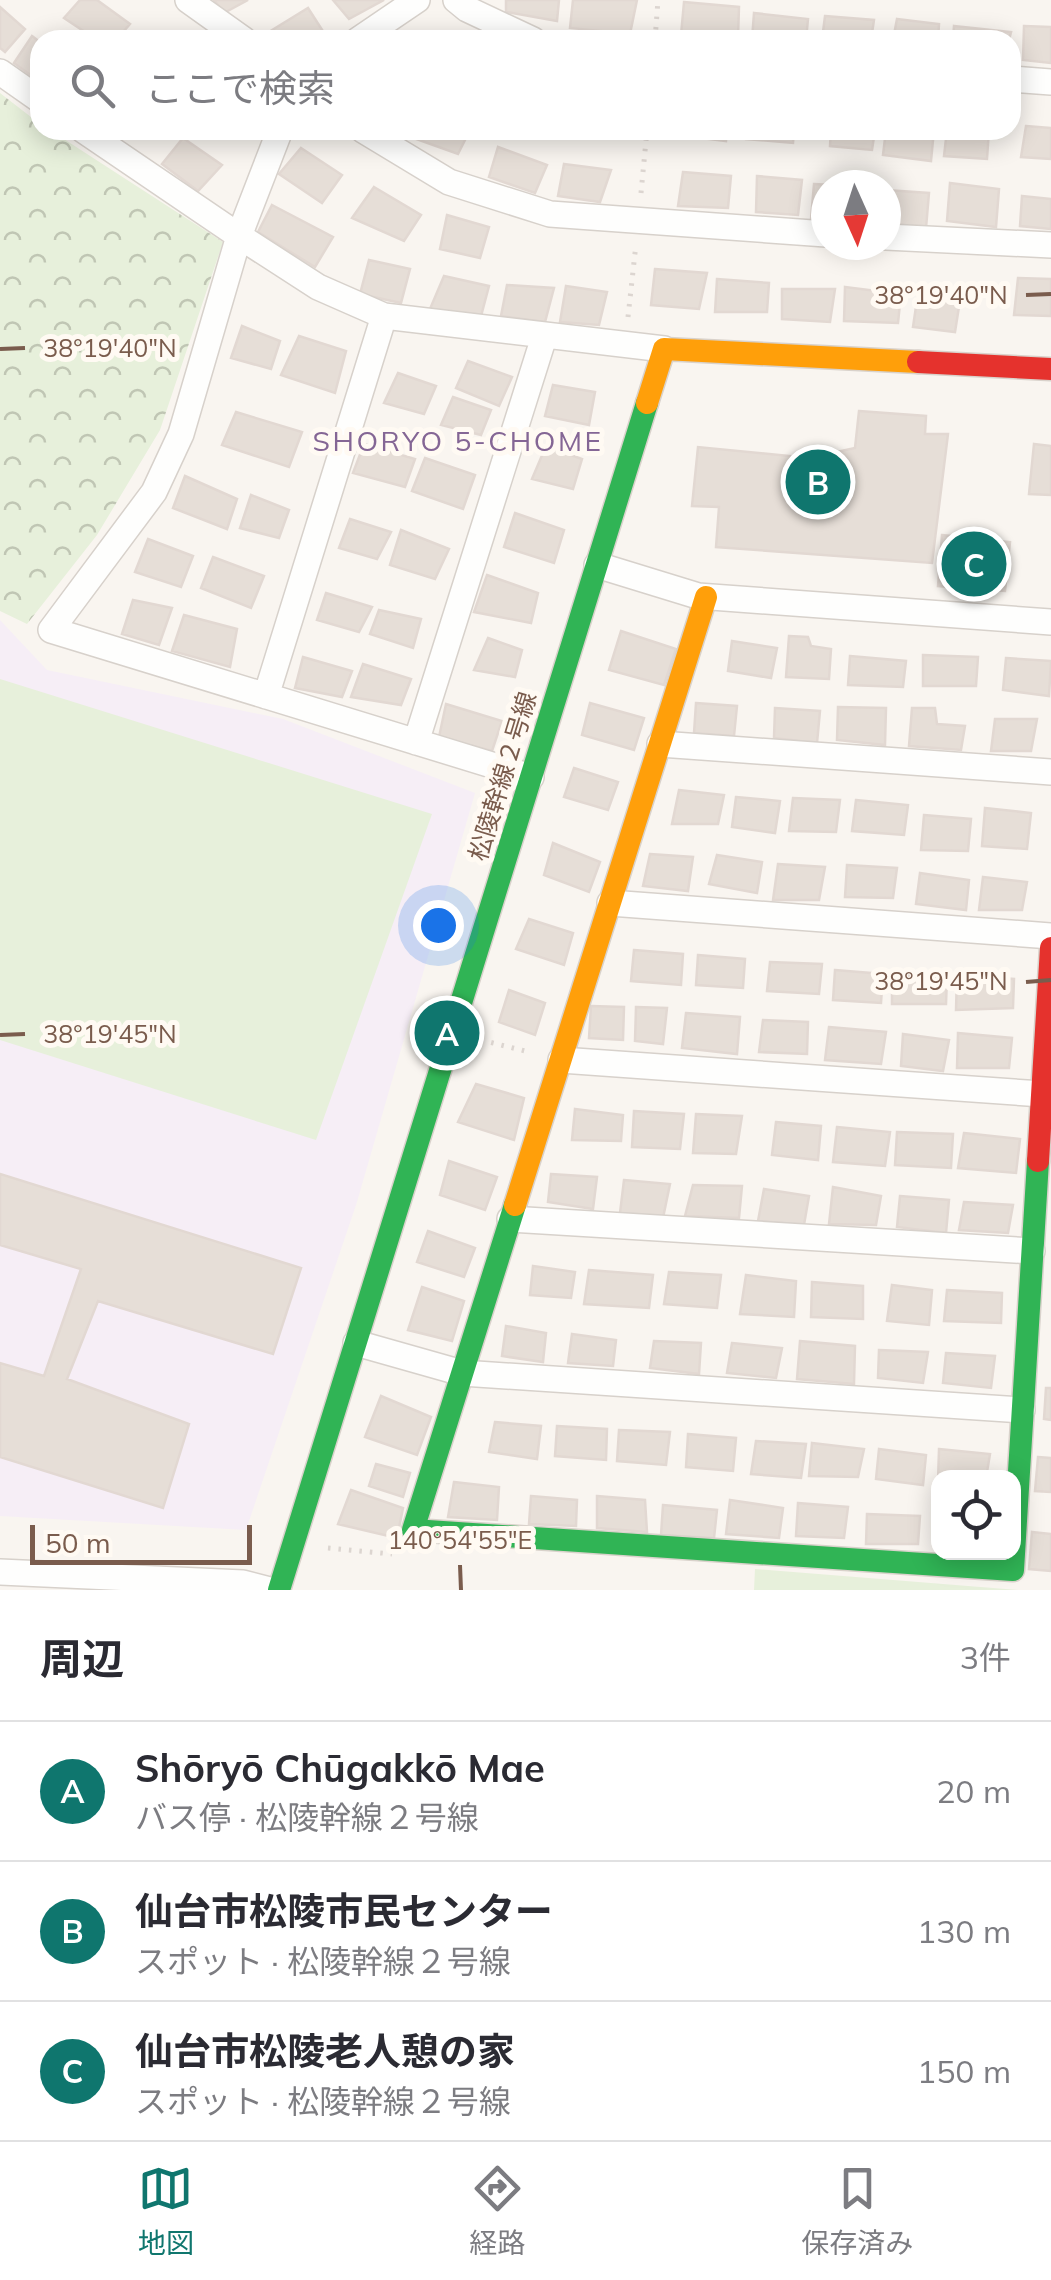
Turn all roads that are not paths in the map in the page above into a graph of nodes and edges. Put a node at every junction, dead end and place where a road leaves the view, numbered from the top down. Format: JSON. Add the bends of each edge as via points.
{"nodes":[{"id":1,"x":188,"y":0,"type":"edge"},
{"id":2,"x":417,"y":0,"type":"edge"},
{"id":3,"x":456,"y":0,"type":"edge"},
{"id":4,"x":230,"y":30,"type":"edge"},
{"id":5,"x":373,"y":30,"type":"edge"},
{"id":6,"x":512,"y":30,"type":"edge"},
{"id":7,"x":0,"y":72,"type":"edge"},
{"id":8,"x":1021,"y":80,"type":"edge"},
{"id":9,"x":1051,"y":82,"type":"edge"},
{"id":10,"x":30,"y":93,"type":"edge"},
{"id":11,"x":98,"y":140,"type":"edge"},
{"id":12,"x":276,"y":140,"type":"edge"},
{"id":13,"x":380,"y":140,"type":"edge"},
{"id":14,"x":811,"y":233,"type":"edge"},
{"id":15,"x":238,"y":236,"type":"junction"},
{"id":16,"x":901,"y":237,"type":"edge"},
{"id":17,"x":1051,"y":245,"type":"edge"},
{"id":18,"x":384,"y":316,"type":"junction"},
{"id":19,"x":544,"y":336,"type":"junction"},
{"id":20,"x":664,"y":349,"type":"junction"},
{"id":21,"x":1051,"y":370,"type":"edge"},
{"id":22,"x":597,"y":564,"type":"junction"},
{"id":23,"x":706,"y":597,"type":"junction"},
{"id":24,"x":1051,"y":622,"type":"edge"},
{"id":25,"x":266,"y":696,"type":"junction"},
{"id":26,"x":416,"y":742,"type":"junction"},
{"id":27,"x":660,"y":744,"type":"junction"},
{"id":28,"x":1051,"y":772,"type":"edge"},
{"id":29,"x":531,"y":776,"type":"junction"},
{"id":30,"x":610,"y":903,"type":"junction"},
{"id":31,"x":1051,"y":936,"type":"edge"},
{"id":32,"x":1051,"y":948,"type":"edge"},
{"id":33,"x":561,"y":1060,"type":"junction"},
{"id":34,"x":1042,"y":1094,"type":"junction"},
{"id":35,"x":510,"y":1220,"type":"junction"},
{"id":36,"x":1032,"y":1251,"type":"junction"},
{"id":37,"x":356,"y":1343,"type":"junction"},
{"id":38,"x":462,"y":1373,"type":"junction"},
{"id":39,"x":1022,"y":1410,"type":"junction"},
{"id":40,"x":0,"y":1572,"type":"edge"},
{"id":41,"x":154,"y":1585,"type":"edge"},
{"id":42,"x":270,"y":1590,"type":"edge"},
{"id":43,"x":279,"y":1590,"type":"edge"}],
"edges":[{"from":1,"to":4,"type":"street"},
{"from":2,"to":5,"type":"street"},
{"from":3,"to":6,"type":"street"},
{"from":7,"to":10,"type":"street"},
{"from":8,"to":9,"type":"street"},
{"from":11,"to":15,"type":"street"},
{"from":12,"to":15,"type":"street"},
{"from":13,"to":14,"type":"street","via":[[449,182],[550,214]]},
{"from":15,"to":18,"type":"street","via":[[318,287]]},
{"from":15,"to":25,"type":"street","via":[[181,434],[154,492],[51,630]]},
{"from":16,"to":17,"type":"street"},
{"from":18,"to":19,"type":"street"},
{"from":18,"to":25,"type":"street"},
{"from":19,"to":20,"type":"street"},
{"from":19,"to":26,"type":"street"},
{"from":20,"to":21,"type":"street"},
{"from":20,"to":22,"type":"street","name":"松陵幹線２号線"},
{"from":22,"to":23,"type":"street"},
{"from":22,"to":29,"type":"street","name":"松陵幹線２号線"},
{"from":23,"to":24,"type":"street"},
{"from":23,"to":27,"type":"street"},
{"from":25,"to":26,"type":"street"},
{"from":26,"to":29,"type":"street"},
{"from":27,"to":28,"type":"street"},
{"from":27,"to":30,"type":"street"},
{"from":29,"to":37,"type":"street","name":"松陵幹線２号線"},
{"from":30,"to":31,"type":"street"},
{"from":30,"to":33,"type":"street"},
{"from":32,"to":34,"type":"street"},
{"from":33,"to":34,"type":"street"},
{"from":33,"to":35,"type":"street"},
{"from":34,"to":36,"type":"street"},
{"from":35,"to":36,"type":"street"},
{"from":35,"to":38,"type":"street"},
{"from":36,"to":39,"type":"street"},
{"from":37,"to":38,"type":"street"},
{"from":37,"to":43,"type":"street","name":"松陵幹線２号線"},
{"from":38,"to":39,"type":"street"},
{"from":38,"to":39,"type":"street","via":[[413,1530],[1013,1570]]},
{"from":40,"to":41,"type":"street"},
{"from":41,"to":42,"type":"street","via":[[243,1583]]}]}
